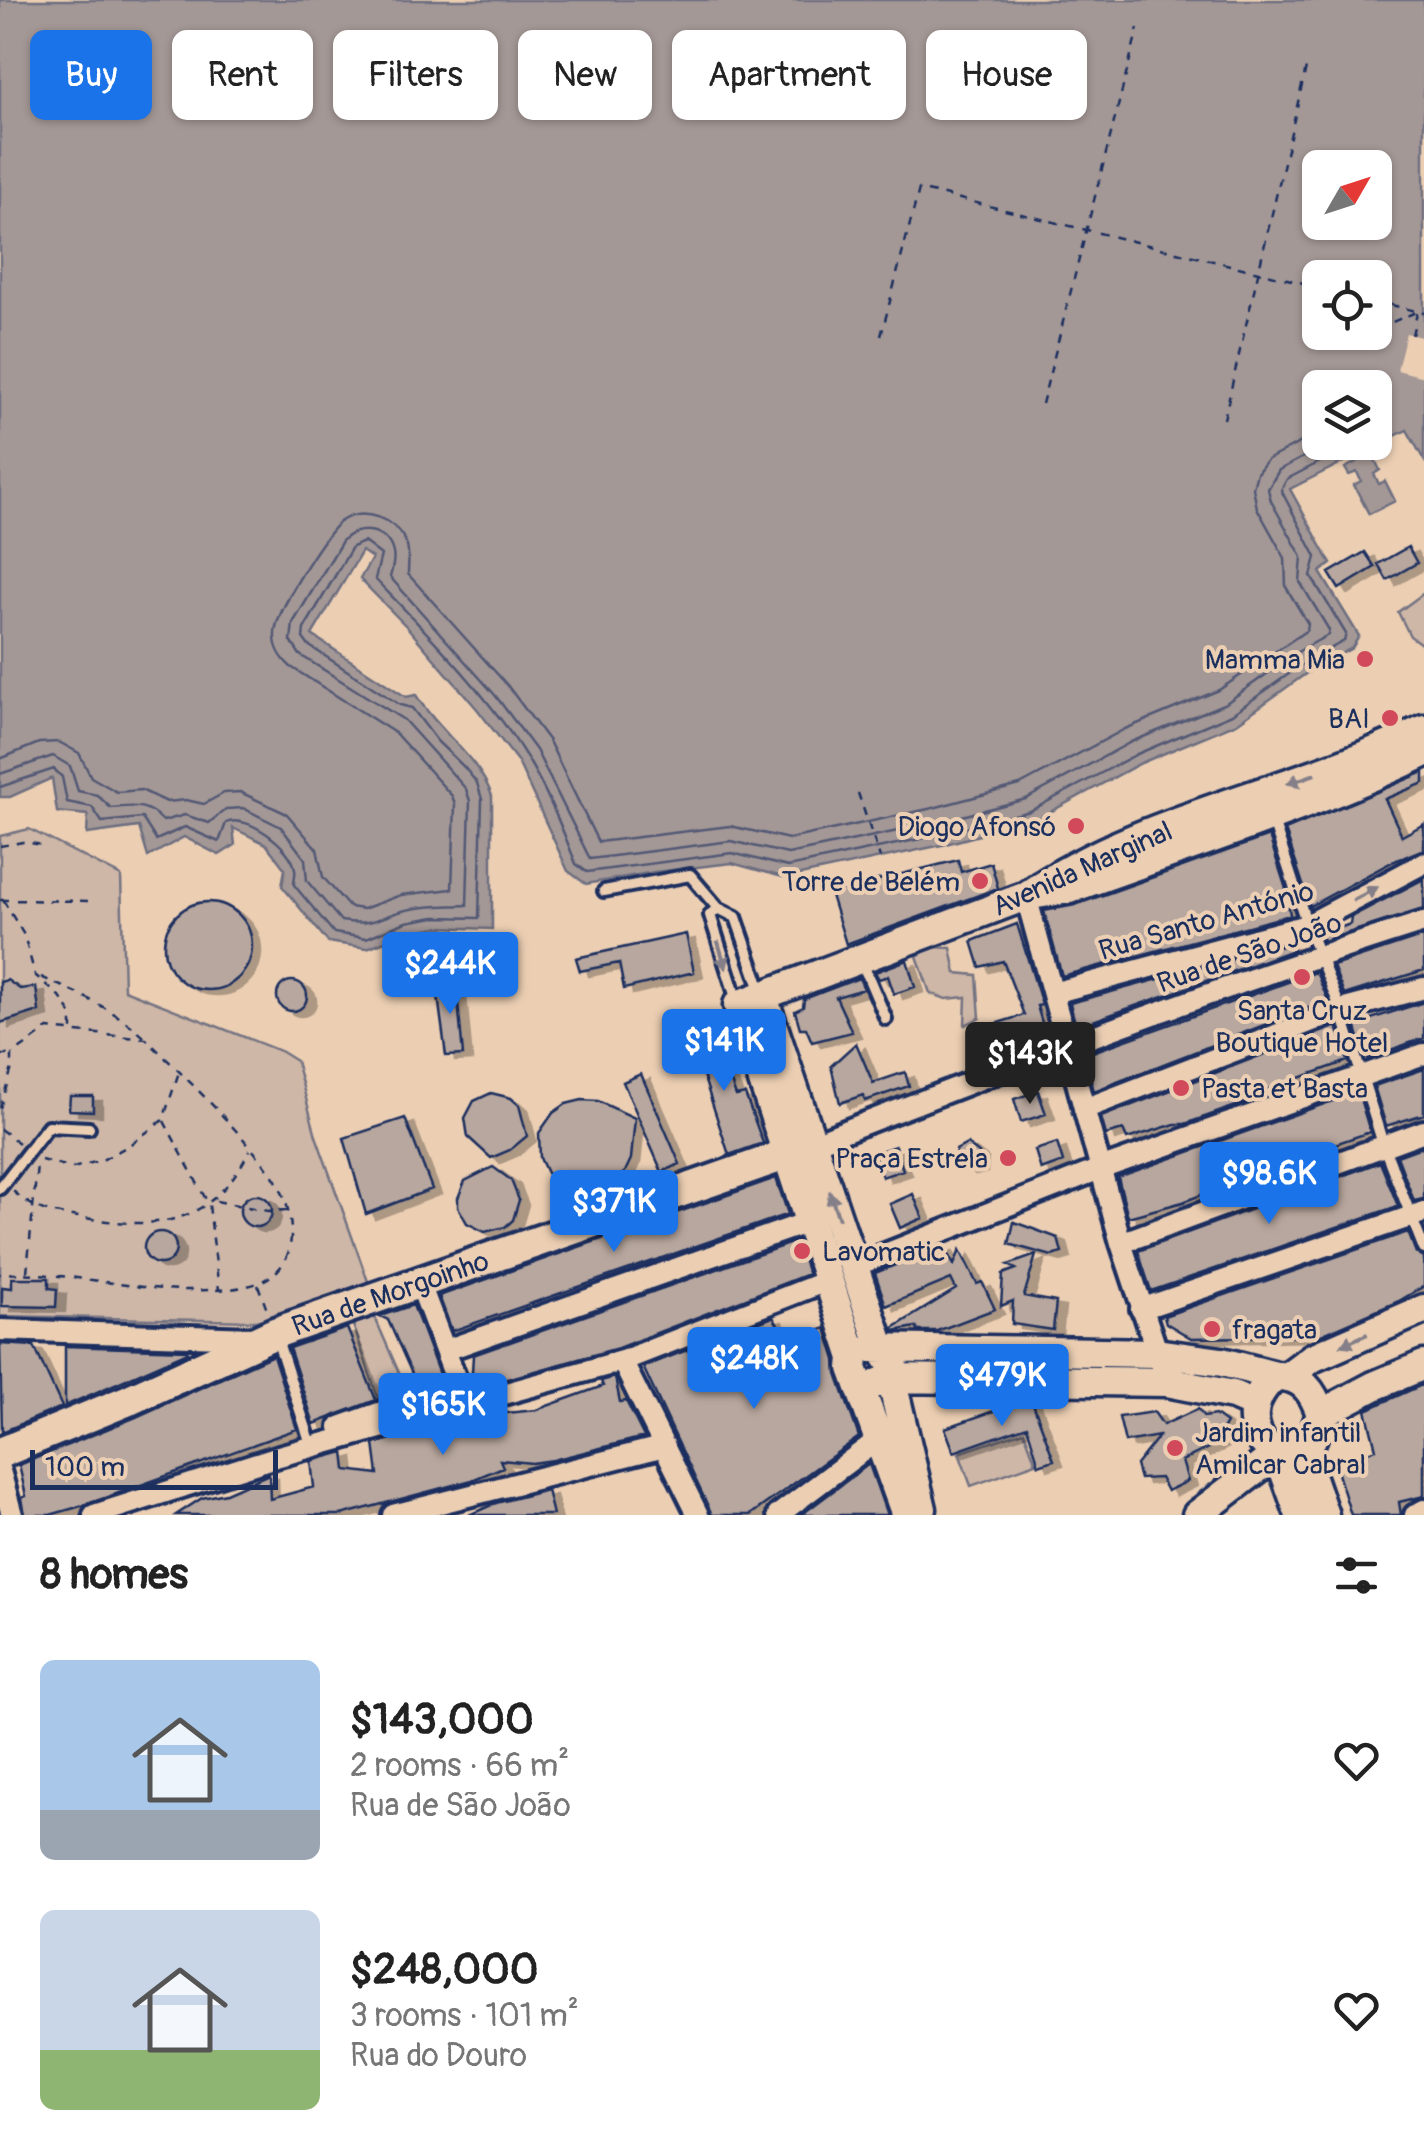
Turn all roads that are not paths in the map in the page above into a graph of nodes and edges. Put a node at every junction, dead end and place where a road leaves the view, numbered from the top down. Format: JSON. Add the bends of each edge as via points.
{"nodes":[{"id":1,"x":1424,"y":729,"type":"edge"},
{"id":2,"x":1424,"y":753,"type":"edge"},
{"id":3,"x":1271,"y":816,"type":"junction"},
{"id":4,"x":1424,"y":863,"type":"edge"},
{"id":5,"x":604,"y":891,"type":"dead end"},
{"id":6,"x":1026,"y":896,"type":"junction"},
{"id":7,"x":718,"y":908,"type":"junction"},
{"id":8,"x":1424,"y":922,"type":"edge"},
{"id":9,"x":1307,"y":926,"type":"junction"},
{"id":10,"x":1319,"y":955,"type":"junction"},
{"id":11,"x":861,"y":960,"type":"junction"},
{"id":12,"x":1424,"y":988,"type":"edge"},
{"id":13,"x":1054,"y":992,"type":"junction"},
{"id":14,"x":751,"y":1001,"type":"junction"},
{"id":15,"x":1342,"y":1010,"type":"junction"},
{"id":16,"x":886,"y":1018,"type":"dead end"},
{"id":17,"x":1066,"y":1045,"type":"junction"},
{"id":18,"x":1424,"y":1054,"type":"edge"},
{"id":19,"x":1362,"y":1077,"type":"junction"},
{"id":20,"x":1084,"y":1109,"type":"junction"},
{"id":21,"x":89,"y":1128,"type":"dead end"},
{"id":22,"x":1424,"y":1131,"type":"edge"},
{"id":23,"x":1384,"y":1147,"type":"junction"},
{"id":24,"x":800,"y":1149,"type":"junction"},
{"id":25,"x":1100,"y":1169,"type":"junction"},
{"id":26,"x":2,"y":1186,"type":"edge"},
{"id":27,"x":1418,"y":1214,"type":"edge"},
{"id":28,"x":811,"y":1221,"type":"junction"},
{"id":29,"x":1121,"y":1243,"type":"junction"},
{"id":30,"x":1424,"y":1249,"type":"edge"},
{"id":31,"x":855,"y":1266,"type":"junction"},
{"id":32,"x":829,"y":1280,"type":"junction"},
{"id":33,"x":420,"y":1284,"type":"junction"},
{"id":34,"x":1424,"y":1309,"type":"edge"},
{"id":35,"x":1141,"y":1310,"type":"junction"},
{"id":36,"x":0,"y":1330,"type":"edge"},
{"id":37,"x":268,"y":1336,"type":"junction"},
{"id":38,"x":446,"y":1350,"type":"junction"},
{"id":39,"x":882,"y":1350,"type":"junction"},
{"id":40,"x":1156,"y":1353,"type":"junction"},
{"id":41,"x":622,"y":1361,"type":"junction"},
{"id":42,"x":1424,"y":1365,"type":"edge"},
{"id":43,"x":856,"y":1368,"type":"junction"},
{"id":44,"x":1282,"y":1376,"type":"junction"},
{"id":45,"x":891,"y":1378,"type":"junction"},
{"id":46,"x":1167,"y":1382,"type":"junction"},
{"id":47,"x":1254,"y":1404,"type":"junction"},
{"id":48,"x":1322,"y":1414,"type":"junction"},
{"id":49,"x":880,"y":1438,"type":"junction"},
{"id":50,"x":310,"y":1441,"type":"junction"},
{"id":51,"x":1307,"y":1445,"type":"junction"},
{"id":52,"x":665,"y":1446,"type":"junction"},
{"id":53,"x":0,"y":1454,"type":"edge"},
{"id":54,"x":1278,"y":1454,"type":"junction"},
{"id":55,"x":279,"y":1456,"type":"junction"},
{"id":56,"x":0,"y":1471,"type":"edge"},
{"id":57,"x":1424,"y":1510,"type":"edge"},
{"id":58,"x":919,"y":1513,"type":"edge"},
{"id":59,"x":12,"y":1515,"type":"edge"},
{"id":60,"x":94,"y":1515,"type":"edge"},
{"id":61,"x":393,"y":1515,"type":"edge"},
{"id":62,"x":698,"y":1515,"type":"edge"},
{"id":63,"x":778,"y":1515,"type":"edge"},
{"id":64,"x":1197,"y":1515,"type":"edge"},
{"id":65,"x":1300,"y":1515,"type":"edge"},
{"id":66,"x":1324,"y":1515,"type":"edge"},
{"id":67,"x":1415,"y":1515,"type":"edge"}],
"edges":[{"from":1,"to":6,"type":"main road","name":"Avenida Marginal","one_way":true,"via":[[1063,870]]},
{"from":2,"to":3,"type":"main road"},
{"from":3,"to":6,"type":"main road","via":[[1069,889]]},
{"from":3,"to":9,"type":"lane"},
{"from":9,"to":4,"type":"street","name":"Rua Santo António","one_way":true},
{"from":5,"to":7,"type":"lane","via":[[690,875]]},
{"from":6,"to":11,"type":"main road","name":"Avenida Marginal"},
{"from":6,"to":13,"type":"street"},
{"from":7,"to":14,"type":"lane","via":[[736,917]]},
{"from":7,"to":14,"type":"lane","one_way":true,"via":[[710,915]]},
{"from":8,"to":10,"type":"street","name":"Rua de São João"},
{"from":9,"to":10,"type":"lane"},
{"from":9,"to":13,"type":"street","name":"Rua Santo António"},
{"from":10,"to":15,"type":"lane"},
{"from":10,"to":17,"type":"street","name":"Rua de São João"},
{"from":11,"to":14,"type":"main road","name":"Avenida Marginal"},
{"from":11,"to":16,"type":"lane"},
{"from":12,"to":15,"type":"street"},
{"from":13,"to":17,"type":"street"},
{"from":14,"to":24,"type":"main road"},
{"from":15,"to":19,"type":"lane"},
{"from":15,"to":20,"type":"street"},
{"from":17,"to":20,"type":"street"},
{"from":17,"to":24,"type":"street","name":"Rua de São João"},
{"from":18,"to":19,"type":"street"},
{"from":19,"to":23,"type":"lane"},
{"from":19,"to":25,"type":"street"},
{"from":20,"to":25,"type":"street"},
{"from":21,"to":26,"type":"lane","via":[[48,1126]]},
{"from":22,"to":23,"type":"street"},
{"from":23,"to":27,"type":"lane"},
{"from":23,"to":29,"type":"street"},
{"from":24,"to":28,"type":"main road"},
{"from":31,"to":24,"type":"main road","one_way":true},
{"from":24,"to":33,"type":"main road","name":"Rua de Morgoinho"},
{"from":25,"to":29,"type":"street"},
{"from":25,"to":31,"type":"street"},
{"from":27,"to":30,"type":"lane"},
{"from":27,"to":35,"type":"street"},
{"from":28,"to":32,"type":"main road"},
{"from":28,"to":38,"type":"street"},
{"from":29,"to":35,"type":"street"},
{"from":31,"to":39,"type":"main road"},
{"from":32,"to":41,"type":"street"},
{"from":32,"to":43,"type":"main road"},
{"from":33,"to":37,"type":"main road","name":"Rua de Morgoinho"},
{"from":33,"to":38,"type":"street"},
{"from":34,"to":44,"type":"main road","one_way":true},
{"from":35,"to":40,"type":"street"},
{"from":36,"to":37,"type":"street"},
{"from":37,"to":50,"type":"lane"},
{"from":37,"to":53,"type":"main road","name":"Rua de Morgoinho"},
{"from":38,"to":50,"type":"street","via":[[458,1385]]},
{"from":39,"to":40,"type":"main road"},
{"from":39,"to":43,"type":"main road","via":[[863,1349]]},
{"from":39,"to":45,"type":"main road","via":[[893,1366]]},
{"from":40,"to":44,"type":"main road"},
{"from":40,"to":46,"type":"street"},
{"from":41,"to":52,"type":"street"},
{"from":41,"to":55,"type":"street"},
{"from":42,"to":48,"type":"main road"},
{"from":43,"to":45,"type":"main road","via":[[871,1384]]},
{"from":43,"to":49,"type":"main road"},
{"from":44,"to":47,"type":"main road","via":[[1264,1385]]},
{"from":44,"to":48,"type":"main road","via":[[1306,1385]]},
{"from":45,"to":46,"type":"main road"},
{"from":45,"to":58,"type":"main road"},
{"from":46,"to":47,"type":"main road"},
{"from":47,"to":54,"type":"main road","via":[[1255,1426]]},
{"from":48,"to":51,"type":"main road"},
{"from":49,"to":58,"type":"main road"},
{"from":49,"to":63,"type":"street"},
{"from":50,"to":55,"type":"street"},
{"from":51,"to":54,"type":"main road"},
{"from":51,"to":66,"type":"main road"},
{"from":52,"to":61,"type":"street"},
{"from":52,"to":62,"type":"street"},
{"from":54,"to":64,"type":"main road"},
{"from":54,"to":65,"type":"main road"},
{"from":55,"to":60,"type":"street"},
{"from":56,"to":59,"type":"street"},
{"from":57,"to":67,"type":"street"}]}
